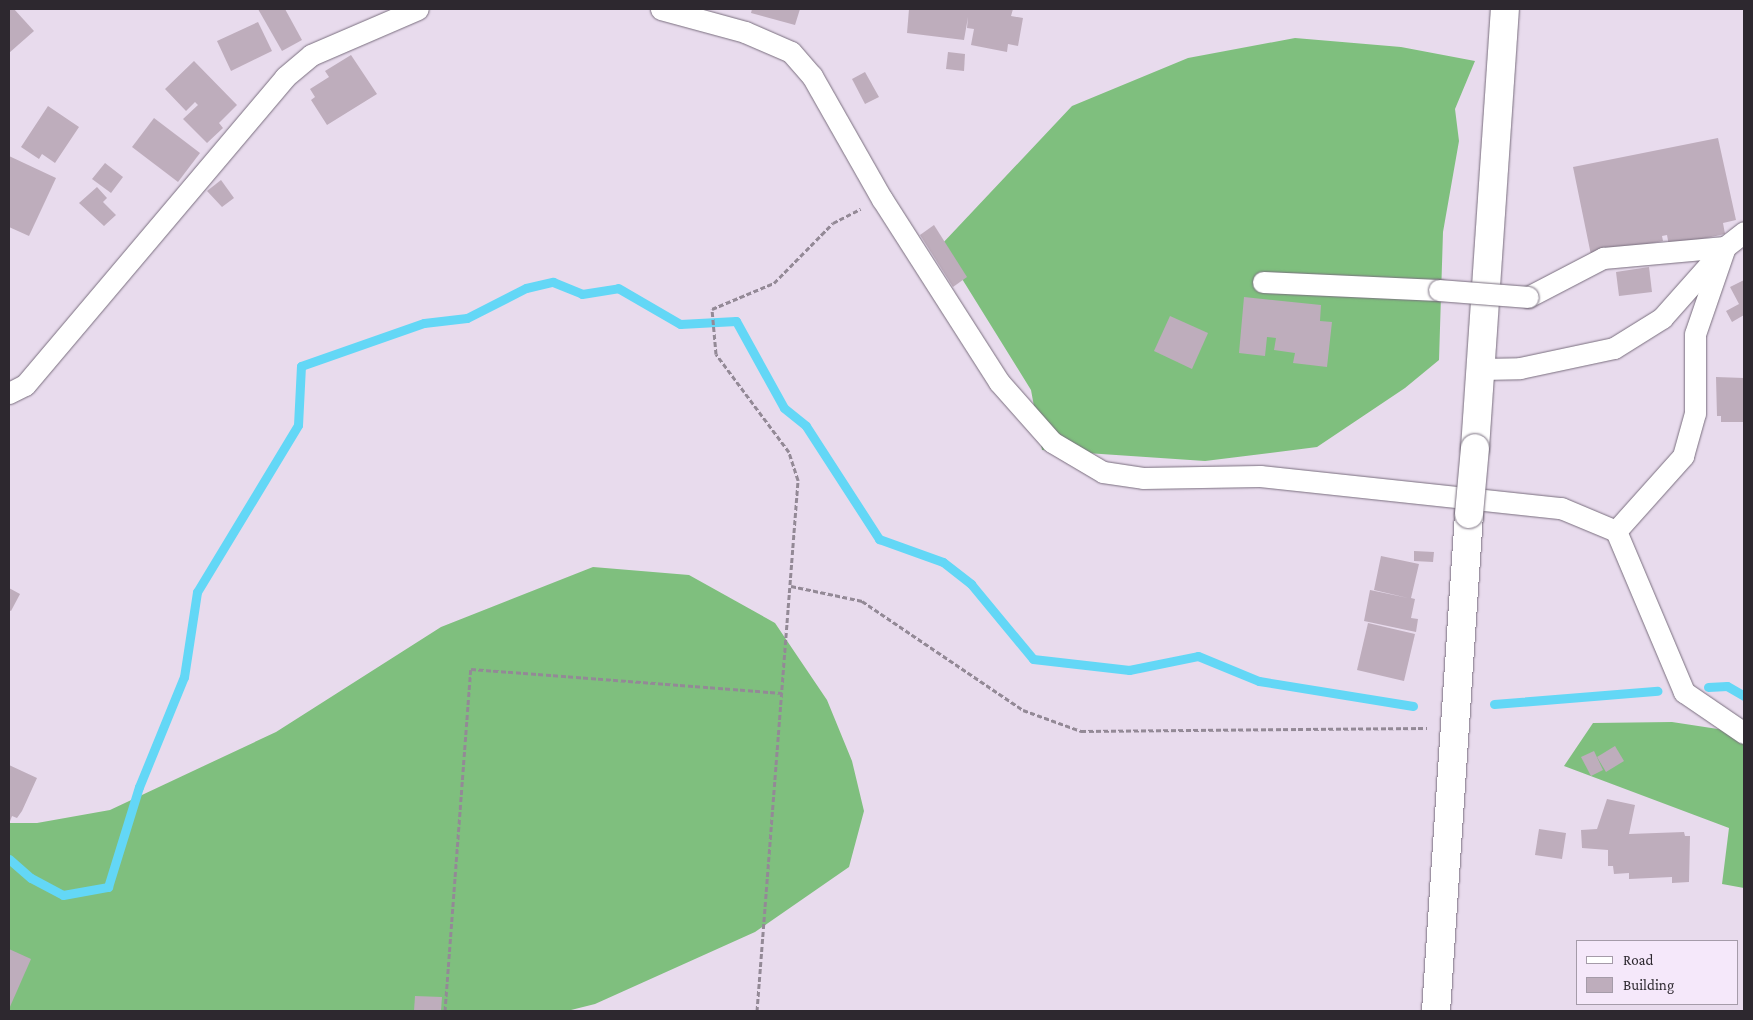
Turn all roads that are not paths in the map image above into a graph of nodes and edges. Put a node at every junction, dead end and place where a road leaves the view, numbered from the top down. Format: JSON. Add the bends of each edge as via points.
{"nodes":[{"id":1,"x":418,"y":9,"type":"edge"},
{"id":2,"x":660,"y":9,"type":"edge"},
{"id":3,"x":1505,"y":9,"type":"edge"},
{"id":4,"x":1744,"y":232,"type":"edge"},
{"id":5,"x":1726,"y":246,"type":"junction"},
{"id":6,"x":1263,"y":282,"type":"dead end"},
{"id":7,"x":1481,"y":369,"type":"junction"},
{"id":8,"x":9,"y":393,"type":"edge"},
{"id":9,"x":1616,"y":531,"type":"junction"},
{"id":10,"x":1744,"y":733,"type":"edge"},
{"id":11,"x":1436,"y":1011,"type":"edge"}],
"edges":[{"from":1,"to":8,"type":"street","via":[[311,56],[285,77],[25,385]]},
{"from":2,"to":9,"type":"street","via":[[744,32],[791,52],[812,76],[882,199],[999,382],[1052,442],[1104,472],[1143,478],[1260,476],[1560,508]]},
{"from":3,"to":7,"type":"street"},
{"from":4,"to":5,"type":"street"},
{"from":5,"to":6,"type":"street","bridge":true,"via":[[1604,258],[1528,297]]},
{"from":5,"to":7,"type":"street","via":[[1662,318],[1614,348],[1520,368]]},
{"from":5,"to":9,"type":"street","via":[[1695,334],[1695,413],[1683,456]]},
{"from":7,"to":11,"type":"street","bridge":true},
{"from":9,"to":10,"type":"street","via":[[1684,692]]}]}
